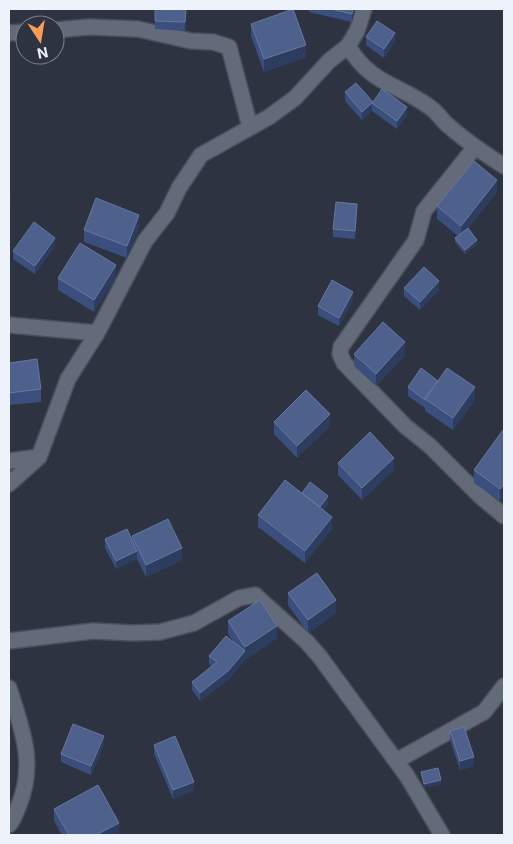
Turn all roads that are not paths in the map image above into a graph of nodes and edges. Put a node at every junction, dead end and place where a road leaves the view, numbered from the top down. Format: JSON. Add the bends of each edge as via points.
{"nodes":[{"id":1,"x":364,"y":9,"type":"edge"},
{"id":2,"x":65,"y":29,"type":"edge"},
{"id":3,"x":348,"y":46,"type":"junction"},
{"id":4,"x":250,"y":127,"type":"junction"},
{"id":5,"x":475,"y":147,"type":"junction"},
{"id":6,"x":504,"y":166,"type":"edge"},
{"id":7,"x":9,"y":325,"type":"edge"},
{"id":8,"x":97,"y":333,"type":"junction"},
{"id":9,"x":39,"y":456,"type":"junction"},
{"id":10,"x":9,"y":461,"type":"edge"},
{"id":11,"x":9,"y":484,"type":"edge"},
{"id":12,"x":504,"y":516,"type":"edge"},
{"id":13,"x":9,"y":642,"type":"edge"},
{"id":14,"x":504,"y":686,"type":"edge"},
{"id":15,"x":9,"y":688,"type":"edge"},
{"id":16,"x":396,"y":761,"type":"junction"},
{"id":17,"x":9,"y":825,"type":"edge"},
{"id":18,"x":442,"y":835,"type":"edge"}],
"edges":[{"from":1,"to":3,"type":"street"},
{"from":2,"to":4,"type":"street","via":[[138,29],[229,47]]},
{"from":3,"to":4,"type":"street","via":[[329,61],[295,98]]},
{"from":3,"to":5,"type":"street","via":[[356,60],[374,77],[431,108]]},
{"from":4,"to":8,"type":"street","via":[[201,155],[179,188],[167,214],[145,241]]},
{"from":5,"to":6,"type":"street"},
{"from":5,"to":12,"type":"street","via":[[424,210],[416,240],[341,347],[340,354],[344,363],[394,416]]},
{"from":7,"to":8,"type":"street"},
{"from":8,"to":9,"type":"street","via":[[68,379]]},
{"from":9,"to":10,"type":"street"},
{"from":9,"to":11,"type":"street"},
{"from":13,"to":16,"type":"street","via":[[93,631],[160,632],[194,622],[239,598],[255,595],[307,642]]},
{"from":14,"to":16,"type":"street","via":[[484,712]]},
{"from":15,"to":17,"type":"street","via":[[28,761],[21,799]]},
{"from":16,"to":18,"type":"street"}]}
